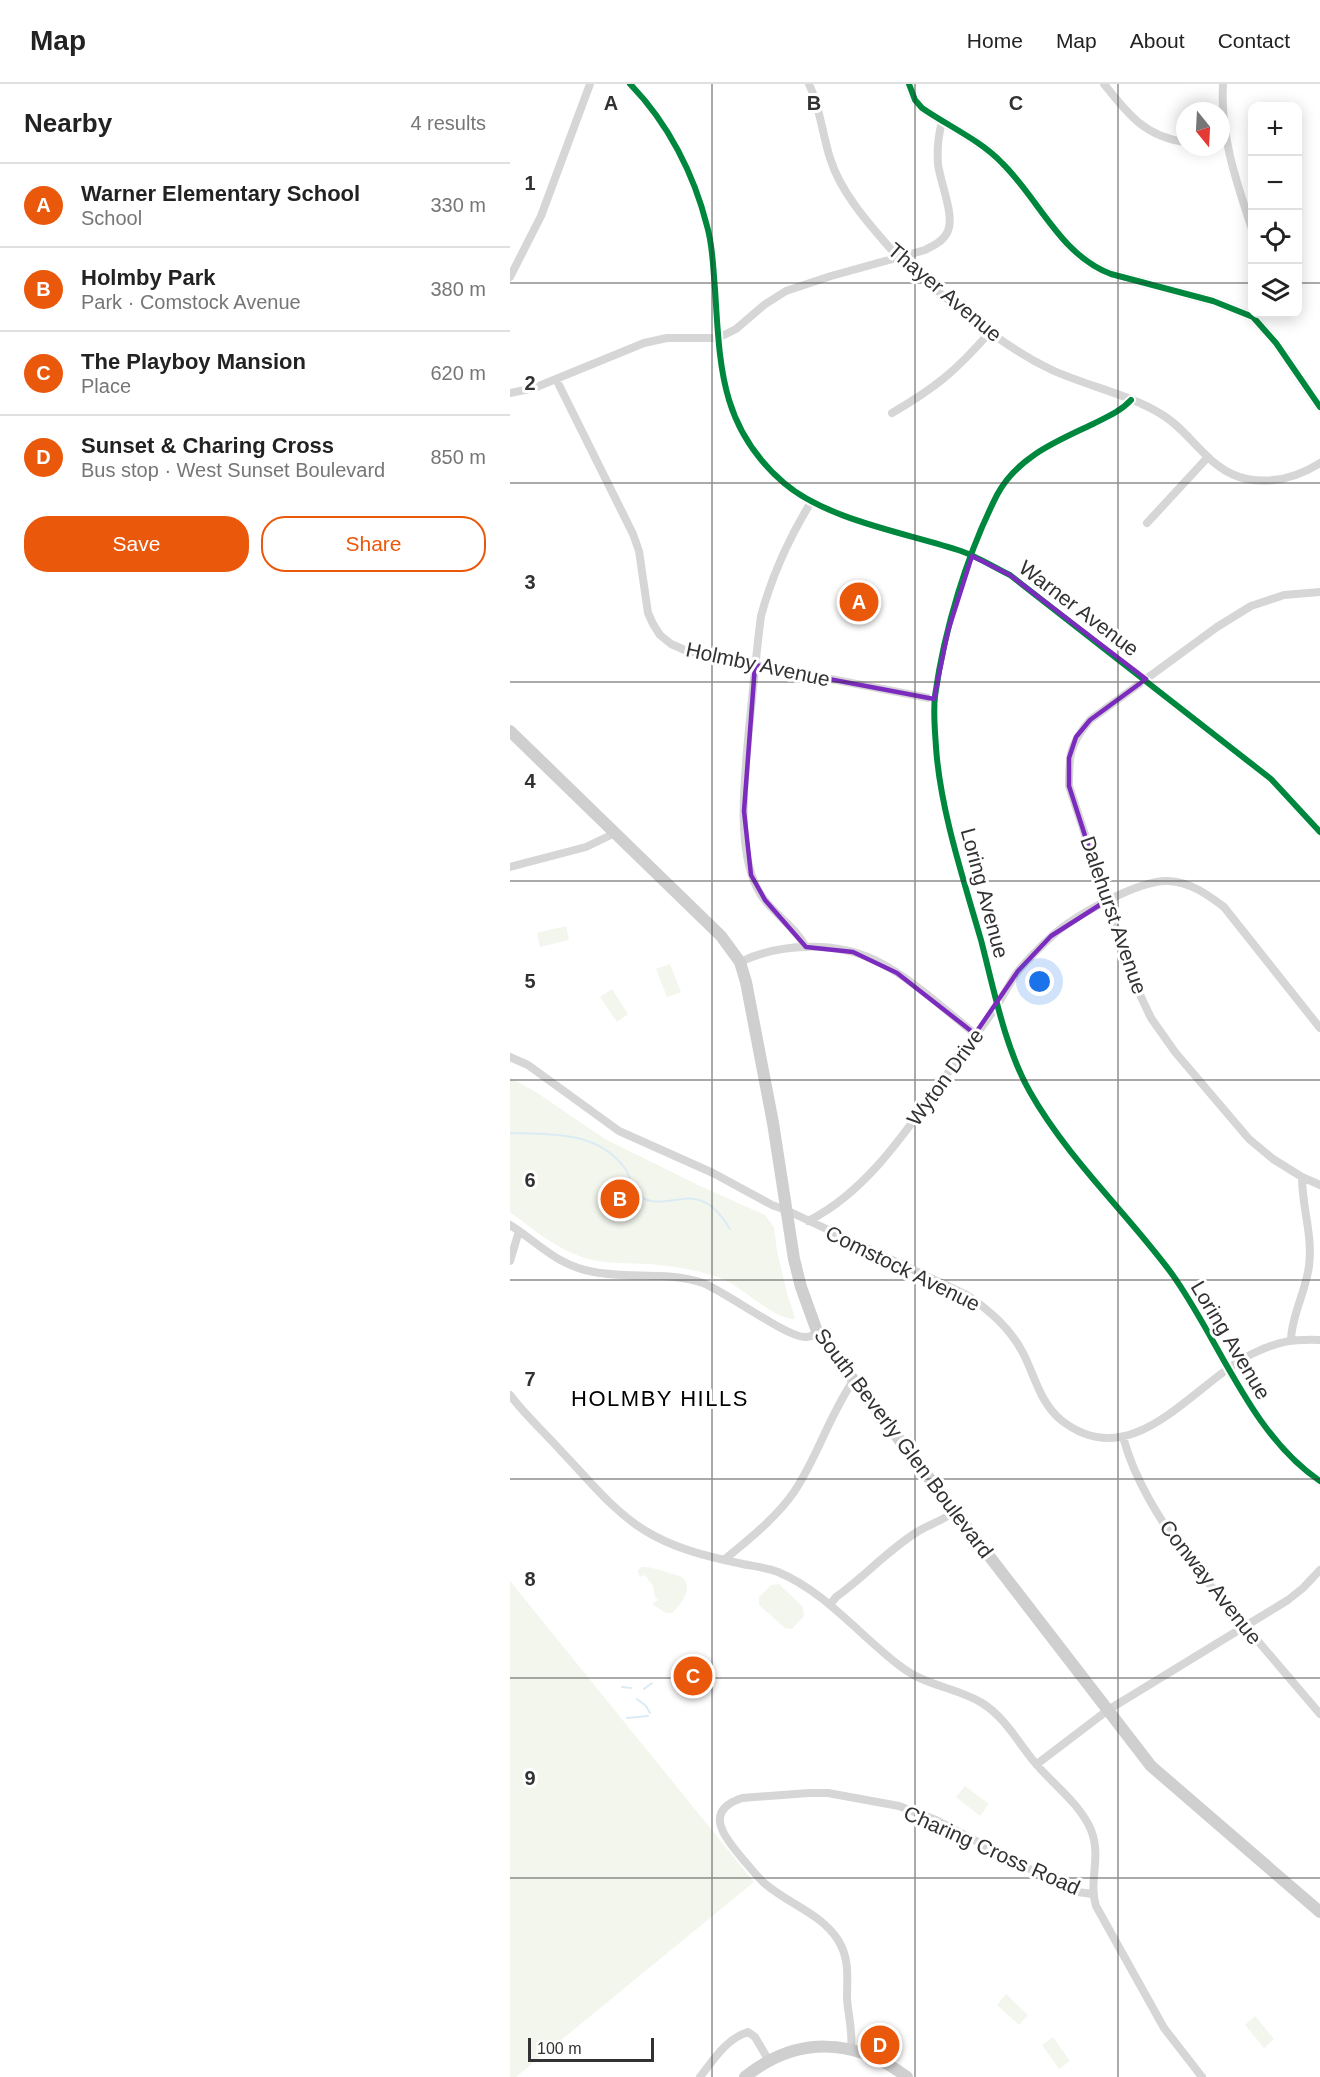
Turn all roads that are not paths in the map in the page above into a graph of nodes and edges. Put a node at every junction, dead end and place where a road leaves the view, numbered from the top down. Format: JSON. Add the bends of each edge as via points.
{"nodes":[{"id":1,"x":590,"y":84,"type":"edge"},
{"id":2,"x":630,"y":84,"type":"edge"},
{"id":3,"x":808,"y":84,"type":"edge"},
{"id":4,"x":909,"y":84,"type":"edge"},
{"id":5,"x":1104,"y":84,"type":"edge"},
{"id":6,"x":1223,"y":84,"type":"edge"},
{"id":7,"x":1223,"y":102,"type":"edge"},
{"id":8,"x":942,"y":122,"type":"junction"},
{"id":9,"x":1176,"y":140,"type":"edge"},
{"id":10,"x":1229,"y":156,"type":"edge"},
{"id":11,"x":1248,"y":217,"type":"edge"},
{"id":12,"x":898,"y":256,"type":"junction"},
{"id":13,"x":510,"y":277,"type":"edge"},
{"id":14,"x":1248,"y":313,"type":"edge"},
{"id":15,"x":1256,"y":318,"type":"edge"},
{"id":16,"x":988,"y":333,"type":"junction"},
{"id":17,"x":718,"y":338,"type":"junction"},
{"id":18,"x":556,"y":379,"type":"junction"},
{"id":19,"x":510,"y":393,"type":"edge"},
{"id":20,"x":1131,"y":400,"type":"junction"},
{"id":21,"x":1320,"y":407,"type":"edge"},
{"id":22,"x":892,"y":413,"type":"dead end"},
{"id":23,"x":1208,"y":457,"type":"junction"},
{"id":24,"x":1320,"y":463,"type":"edge"},
{"id":25,"x":811,"y":502,"type":"junction"},
{"id":26,"x":1147,"y":523,"type":"dead end"},
{"id":27,"x":972,"y":556,"type":"junction"},
{"id":28,"x":1320,"y":592,"type":"edge"},
{"id":29,"x":755,"y":665,"type":"junction"},
{"id":30,"x":1146,"y":679,"type":"junction"},
{"id":31,"x":934,"y":699,"type":"junction"},
{"id":32,"x":510,"y":731,"type":"edge"},
{"id":33,"x":1320,"y":832,"type":"edge"},
{"id":34,"x":615,"y":833,"type":"junction"},
{"id":35,"x":510,"y":867,"type":"edge"},
{"id":36,"x":1106,"y":901,"type":"junction"},
{"id":37,"x":806,"y":947,"type":"junction"},
{"id":38,"x":740,"y":962,"type":"junction"},
{"id":39,"x":998,"y":1004,"type":"junction"},
{"id":40,"x":1320,"y":1028,"type":"edge"},
{"id":41,"x":975,"y":1034,"type":"junction"},
{"id":42,"x":510,"y":1057,"type":"edge"},
{"id":43,"x":1302,"y":1177,"type":"junction"},
{"id":44,"x":1320,"y":1185,"type":"edge"},
{"id":45,"x":786,"y":1210,"type":"junction"},
{"id":46,"x":808,"y":1221,"type":"junction"},
{"id":47,"x":510,"y":1225,"type":"edge"},
{"id":48,"x":519,"y":1231,"type":"junction"},
{"id":49,"x":510,"y":1261,"type":"edge"},
{"id":50,"x":818,"y":1334,"type":"junction"},
{"id":51,"x":1291,"y":1339,"type":"junction"},
{"id":52,"x":1320,"y":1340,"type":"edge"},
{"id":53,"x":1230,"y":1368,"type":"junction"},
{"id":54,"x":853,"y":1381,"type":"junction"},
{"id":55,"x":510,"y":1395,"type":"edge"},
{"id":56,"x":1123,"y":1437,"type":"junction"},
{"id":57,"x":1320,"y":1481,"type":"edge"},
{"id":58,"x":954,"y":1511,"type":"junction"},
{"id":59,"x":724,"y":1560,"type":"junction"},
{"id":60,"x":1320,"y":1570,"type":"edge"},
{"id":61,"x":830,"y":1605,"type":"junction"},
{"id":62,"x":1245,"y":1626,"type":"junction"},
{"id":63,"x":1108,"y":1710,"type":"junction"},
{"id":64,"x":1320,"y":1714,"type":"edge"},
{"id":65,"x":1036,"y":1764,"type":"junction"},
{"id":66,"x":1092,"y":1894,"type":"junction"},
{"id":67,"x":1320,"y":1912,"type":"edge"},
{"id":68,"x":851,"y":2048,"type":"junction"},
{"id":69,"x":769,"y":2061,"type":"junction"},
{"id":70,"x":700,"y":2077,"type":"edge"},
{"id":71,"x":745,"y":2077,"type":"edge"},
{"id":72,"x":907,"y":2077,"type":"edge"},
{"id":73,"x":1202,"y":2077,"type":"edge"}],
"edges":[{"from":1,"to":13,"type":"street","via":[[541,216]]},
{"from":2,"to":17,"type":"street","name":"Warner Avenue","via":[[667,130],[690,174],[708,226]]},
{"from":3,"to":12,"type":"street","name":"Thayer Avenue","via":[[839,181]]},
{"from":4,"to":8,"type":"street","via":[[915,100]]},
{"from":5,"to":9,"type":"street","via":[[1128,115],[1146,129]]},
{"from":6,"to":7,"type":"street"},
{"from":8,"to":12,"type":"street","via":[[938,164],[950,226],[938,243]]},
{"from":8,"to":14,"type":"street","via":[[1004,164],[1087,263],[1111,274]]},
{"from":10,"to":11,"type":"street"},
{"from":12,"to":16,"type":"street","name":"Thayer Avenue"},
{"from":12,"to":17,"type":"street","via":[[786,291]]},
{"from":15,"to":21,"type":"street"},
{"from":16,"to":20,"type":"street","name":"Thayer Avenue","via":[[1053,370]]},
{"from":16,"to":22,"type":"street","via":[[949,376]]},
{"from":17,"to":18,"type":"street","via":[[667,338],[644,343]]},
{"from":17,"to":25,"type":"street","name":"Warner Avenue","via":[[727,398],[737,423],[759,456]]},
{"from":18,"to":19,"type":"street"},
{"from":18,"to":29,"type":"street","name":"Holmby Avenue","via":[[633,534],[644,573],[648,613],[656,629],[671,644],[687,651]]},
{"from":20,"to":23,"type":"street","name":"Thayer Avenue","via":[[1162,414]]},
{"from":20,"to":27,"type":"street","name":"Loring Avenue","via":[[1110,416],[1025,461],[998,494]]},
{"from":23,"to":24,"type":"street","name":"Thayer Avenue","via":[[1246,479],[1287,478]]},
{"from":23,"to":26,"type":"street"},
{"from":25,"to":27,"type":"street","name":"Warner Avenue"},
{"from":25,"to":29,"type":"street","via":[[767,591]]},
{"from":27,"to":30,"type":"street","name":"Warner Avenue","via":[[1010,575]]},
{"from":27,"to":31,"type":"street","name":"Loring Avenue","via":[[948,631]]},
{"from":28,"to":30,"type":"street","name":"Dalehurst Avenue","via":[[1284,595],[1251,606]]},
{"from":29,"to":31,"type":"street","name":"Holmby Avenue"},
{"from":29,"to":37,"type":"street","via":[[745,779],[747,854],[757,889]]},
{"from":30,"to":33,"type":"street","name":"Warner Avenue","via":[[1271,778]]},
{"from":30,"to":36,"type":"street","name":"Dalehurst Avenue","via":[[1090,720],[1076,737],[1070,758],[1070,786]]},
{"from":31,"to":39,"type":"street","name":"Loring Avenue","via":[[942,792]]},
{"from":32,"to":34,"type":"main road","name":"South Beverly Glen Boulevard"},
{"from":34,"to":35,"type":"street","via":[[586,847]]},
{"from":34,"to":38,"type":"main road","name":"South Beverly Glen Boulevard","via":[[721,936]]},
{"from":36,"to":39,"type":"street","name":"Wyton Drive","via":[[1051,936],[1018,971]]},
{"from":36,"to":40,"type":"street","name":"Wyton Drive","via":[[1147,883],[1168,881],[1188,884],[1206,893],[1224,907]]},
{"from":36,"to":43,"type":"street","name":"Dalehurst Avenue","via":[[1133,980],[1151,1018],[1175,1052],[1249,1139]]},
{"from":37,"to":38,"type":"street","via":[[756,954]]},
{"from":37,"to":41,"type":"street","via":[[832,948],[875,960]]},
{"from":38,"to":45,"type":"main road","name":"South Beverly Glen Boulevard","via":[[773,1123]]},
{"from":39,"to":41,"type":"street","name":"Wyton Drive"},
{"from":39,"to":53,"type":"street","name":"Loring Avenue","via":[[1017,1064],[1050,1124],[1172,1274]]},
{"from":41,"to":46,"type":"street","name":"Wyton Drive","via":[[879,1163],[827,1211]]},
{"from":42,"to":45,"type":"street","name":"Comstock Avenue","via":[[528,1065],[619,1131]]},
{"from":43,"to":44,"type":"street","name":"Dalehurst Avenue"},
{"from":43,"to":51,"type":"street","via":[[1311,1244],[1304,1293],[1291,1327]]},
{"from":45,"to":46,"type":"street","name":"Comstock Avenue"},
{"from":45,"to":50,"type":"main road","name":"South Beverly Glen Boulevard","via":[[801,1287]]},
{"from":46,"to":56,"type":"street","name":"Comstock Avenue","via":[[967,1295],[989,1311],[1015,1340],[1036,1385],[1060,1419],[1078,1431]]},
{"from":47,"to":48,"type":"street"},
{"from":48,"to":49,"type":"street"},
{"from":48,"to":50,"type":"street","via":[[549,1255],[573,1266],[593,1272],[662,1275],[703,1283],[790,1333],[803,1338]]},
{"from":50,"to":54,"type":"main road","name":"South Beverly Glen Boulevard"},
{"from":51,"to":52,"type":"street","name":"Comstock Avenue"},
{"from":51,"to":53,"type":"street","name":"Comstock Avenue","via":[[1252,1354]]},
{"from":53,"to":56,"type":"street","name":"Comstock Avenue","via":[[1160,1420]]},
{"from":53,"to":57,"type":"street","name":"Loring Avenue","via":[[1263,1425],[1291,1458]]},
{"from":54,"to":58,"type":"main road","name":"South Beverly Glen Boulevard"},
{"from":54,"to":59,"type":"street","via":[[784,1506]]},
{"from":55,"to":59,"type":"street","via":[[624,1516],[662,1540]]},
{"from":56,"to":62,"type":"street","name":"Conway Avenue","via":[[1162,1521],[1189,1560]]},
{"from":58,"to":61,"type":"street","via":[[904,1541]]},
{"from":58,"to":63,"type":"main road","name":"South Beverly Glen Boulevard"},
{"from":59,"to":61,"type":"street","via":[[775,1571]]},
{"from":60,"to":62,"type":"street","via":[[1288,1600]]},
{"from":61,"to":65,"type":"street","via":[[915,1676],[970,1697],[997,1714]]},
{"from":62,"to":63,"type":"street"},
{"from":62,"to":64,"type":"street","name":"Conway Avenue"},
{"from":63,"to":65,"type":"street"},
{"from":63,"to":67,"type":"main road","name":"South Beverly Glen Boulevard","via":[[1151,1766]]},
{"from":65,"to":66,"type":"street","via":[[1078,1809],[1092,1832],[1097,1860]]},
{"from":66,"to":68,"type":"street","name":"Charing Cross Road","via":[[1066,1888],[936,1820],[899,1806],[819,1793],[733,1801],[719,1820],[727,1840],[761,1881],[818,1920],[839,1941],[849,1980]]},
{"from":66,"to":73,"type":"street","via":[[1164,2028]]},
{"from":68,"to":69,"type":"main road","via":[[804,2048]]},
{"from":68,"to":72,"type":"main road","via":[[892,2065]]},
{"from":69,"to":70,"type":"street","via":[[748,2032],[737,2035],[721,2049]]},
{"from":69,"to":71,"type":"main road"}]}
